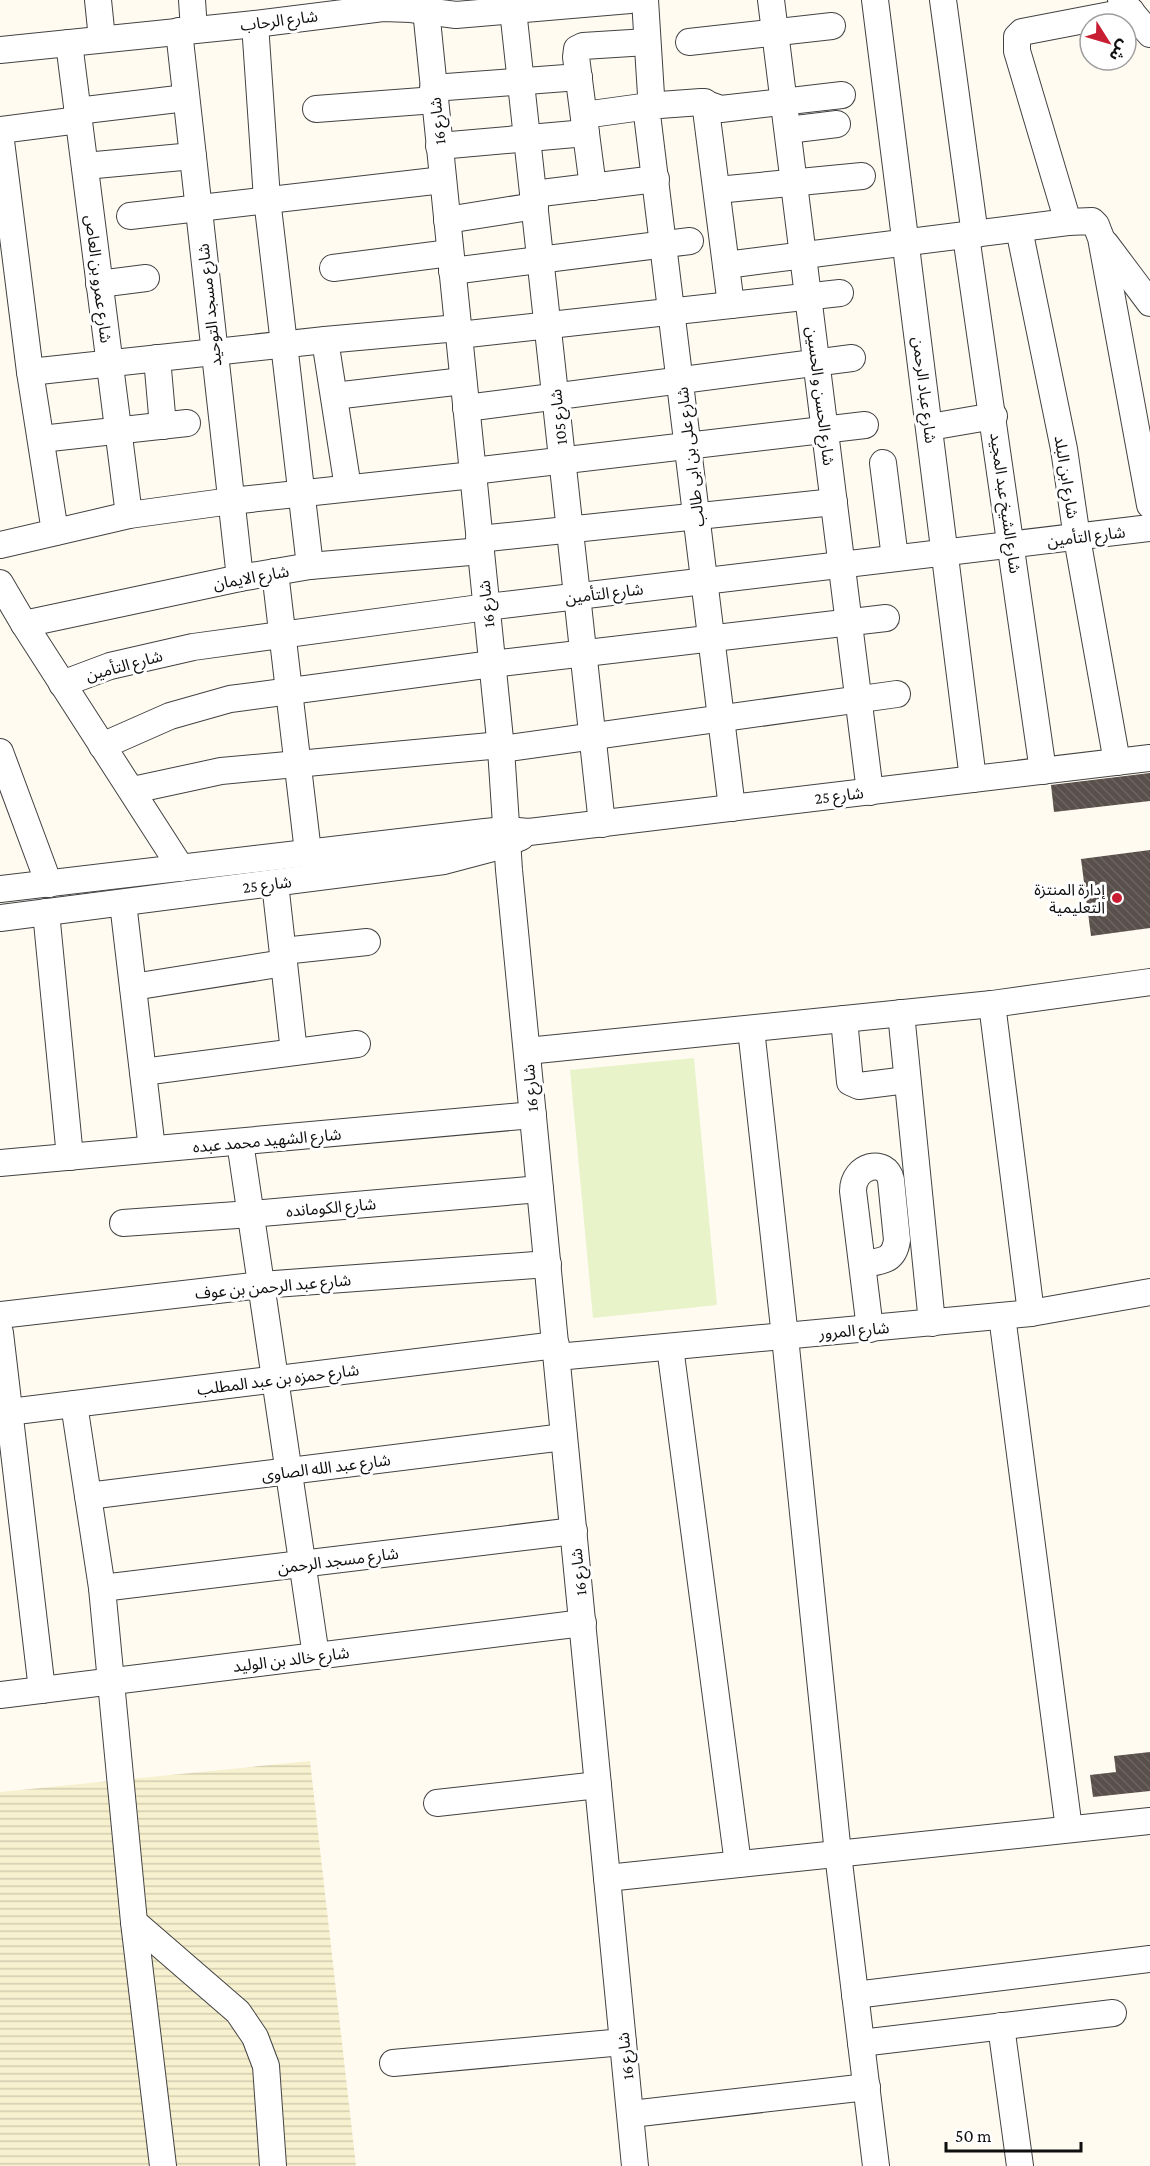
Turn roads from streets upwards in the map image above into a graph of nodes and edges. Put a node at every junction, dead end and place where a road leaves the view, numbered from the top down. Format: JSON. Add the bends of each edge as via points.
{"nodes":[{"id":1,"x":98,"y":0,"type":"edge"},
{"id":2,"x":192,"y":0,"type":"edge"},
{"id":3,"x":630,"y":0,"type":"edge"},
{"id":4,"x":645,"y":0,"type":"edge"},
{"id":5,"x":771,"y":0,"type":"edge"},
{"id":6,"x":875,"y":0,"type":"edge"},
{"id":7,"x":943,"y":0,"type":"edge"},
{"id":8,"x":581,"y":3,"type":"edge"},
{"id":9,"x":426,"y":5,"type":"edge"},
{"id":10,"x":1126,"y":5,"type":"edge"},
{"id":11,"x":508,"y":7,"type":"edge"},
{"id":12,"x":318,"y":8,"type":"edge"},
{"id":13,"x":255,"y":24,"type":"junction"},
{"id":14,"x":832,"y":26,"type":"dead end"},
{"id":15,"x":187,"y":31,"type":"junction"},
{"id":16,"x":776,"y":32,"type":"junction"},
{"id":17,"x":1150,"y":34,"type":"edge"},
{"id":18,"x":102,"y":39,"type":"junction"},
{"id":19,"x":647,"y":42,"type":"junction"},
{"id":20,"x":689,"y":42,"type":"dead end"},
{"id":21,"x":69,"y":43,"type":"junction"},
{"id":22,"x":0,"y":50,"type":"edge"},
{"id":23,"x":579,"y":77,"type":"junction"},
{"id":24,"x":521,"y":81,"type":"junction"},
{"id":25,"x":434,"y":94,"type":"junction"},
{"id":26,"x":842,"y":94,"type":"dead end"},
{"id":27,"x":186,"y":99,"type":"junction"},
{"id":28,"x":784,"y":101,"type":"junction"},
{"id":29,"x":705,"y":102,"type":"junction"},
{"id":30,"x":646,"y":106,"type":"junction"},
{"id":31,"x":316,"y":109,"type":"dead end"},
{"id":32,"x":78,"y":116,"type":"junction"},
{"id":33,"x":585,"y":124,"type":"junction"},
{"id":34,"x":837,"y":124,"type":"dead end"},
{"id":35,"x":788,"y":130,"type":"junction"},
{"id":36,"x":0,"y":132,"type":"edge"},
{"id":37,"x":527,"y":138,"type":"junction"},
{"id":38,"x":439,"y":146,"type":"junction"},
{"id":39,"x":193,"y":156,"type":"junction"},
{"id":40,"x":85,"y":166,"type":"junction"},
{"id":41,"x":862,"y":177,"type":"dead end"},
{"id":42,"x":656,"y":179,"type":"junction"},
{"id":43,"x":443,"y":180,"type":"junction"},
{"id":44,"x":794,"y":183,"type":"junction"},
{"id":45,"x":593,"y":187,"type":"junction"},
{"id":46,"x":717,"y":190,"type":"junction"},
{"id":47,"x":267,"y":199,"type":"junction"},
{"id":48,"x":534,"y":200,"type":"junction"},
{"id":49,"x":198,"y":208,"type":"junction"},
{"id":50,"x":130,"y":216,"type":"dead end"},
{"id":51,"x":447,"y":220,"type":"junction"},
{"id":52,"x":1068,"y":222,"type":"junction"},
{"id":53,"x":1019,"y":229,"type":"junction"},
{"id":54,"x":1099,"y":231,"type":"junction"},
{"id":55,"x":971,"y":236,"type":"junction"},
{"id":56,"x":690,"y":241,"type":"dead end"},
{"id":57,"x":664,"y":244,"type":"junction"},
{"id":58,"x":906,"y":244,"type":"junction"},
{"id":59,"x":804,"y":257,"type":"junction"},
{"id":60,"x":540,"y":260,"type":"junction"},
{"id":61,"x":451,"y":262,"type":"junction"},
{"id":62,"x":726,"y":265,"type":"junction"},
{"id":63,"x":333,"y":268,"type":"dead end"},
{"id":64,"x":146,"y":278,"type":"dead end"},
{"id":65,"x":99,"y":284,"type":"junction"},
{"id":66,"x":840,"y":293,"type":"dead end"},
{"id":67,"x":808,"y":296,"type":"junction"},
{"id":68,"x":1150,"y":303,"type":"edge"},
{"id":69,"x":731,"y":305,"type":"junction"},
{"id":70,"x":672,"y":312,"type":"junction"},
{"id":71,"x":548,"y":325,"type":"junction"},
{"id":72,"x":458,"y":332,"type":"junction"},
{"id":73,"x":325,"y":340,"type":"junction"},
{"id":74,"x":284,"y":345,"type":"junction"},
{"id":75,"x":214,"y":352,"type":"junction"},
{"id":76,"x":157,"y":358,"type":"junction"},
{"id":77,"x":852,"y":358,"type":"dead end"},
{"id":78,"x":110,"y":363,"type":"junction"},
{"id":79,"x":817,"y":363,"type":"junction"},
{"id":80,"x":30,"y":372,"type":"junction"},
{"id":81,"x":463,"y":381,"type":"junction"},
{"id":82,"x":680,"y":381,"type":"junction"},
{"id":83,"x":333,"y":396,"type":"junction"},
{"id":84,"x":555,"y":397,"type":"junction"},
{"id":85,"x":466,"y":408,"type":"junction"},
{"id":86,"x":994,"y":416,"type":"junction"},
{"id":87,"x":865,"y":425,"type":"dead end"},
{"id":88,"x":930,"y":427,"type":"junction"},
{"id":89,"x":825,"y":430,"type":"junction"},
{"id":90,"x":118,"y":431,"type":"junction"},
{"id":91,"x":40,"y":439,"type":"junction"},
{"id":92,"x":688,"y":446,"type":"junction"},
{"id":93,"x":562,"y":461,"type":"junction"},
{"id":94,"x":883,"y":463,"type":"dead end"},
{"id":95,"x":473,"y":473,"type":"junction"},
{"id":96,"x":348,"y":488,"type":"junction"},
{"id":97,"x":303,"y":493,"type":"junction"},
{"id":98,"x":231,"y":501,"type":"junction"},
{"id":99,"x":834,"y":502,"type":"junction"},
{"id":100,"x":1150,"y":504,"type":"edge"},
{"id":101,"x":129,"y":515,"type":"junction"},
{"id":102,"x":697,"y":516,"type":"junction"},
{"id":103,"x":1150,"y":528,"type":"edge"},
{"id":104,"x":570,"y":530,"type":"junction"},
{"id":105,"x":55,"y":532,"type":"junction"},
{"id":106,"x":1077,"y":538,"type":"junction"},
{"id":107,"x":0,"y":544,"type":"edge"},
{"id":108,"x":1011,"y":544,"type":"junction"},
{"id":109,"x":480,"y":545,"type":"junction"},
{"id":110,"x":945,"y":552,"type":"junction"},
{"id":111,"x":895,"y":558,"type":"junction"},
{"id":112,"x":842,"y":565,"type":"junction"},
{"id":113,"x":310,"y":566,"type":"junction"},
{"id":114,"x":274,"y":572,"type":"junction"},
{"id":115,"x":240,"y":578,"type":"junction"},
{"id":116,"x":704,"y":581,"type":"junction"},
{"id":117,"x":0,"y":583,"type":"edge"},
{"id":118,"x":577,"y":597,"type":"junction"},
{"id":119,"x":487,"y":607,"type":"junction"},
{"id":120,"x":886,"y":618,"type":"dead end"},
{"id":121,"x":849,"y":623,"type":"junction"},
{"id":122,"x":24,"y":624,"type":"junction"},
{"id":123,"x":282,"y":636,"type":"junction"},
{"id":124,"x":711,"y":639,"type":"junction"},
{"id":125,"x":583,"y":654,"type":"junction"},
{"id":126,"x":492,"y":664,"type":"junction"},
{"id":127,"x":62,"y":684,"type":"junction"},
{"id":128,"x":290,"y":690,"type":"junction"},
{"id":129,"x":897,"y":694,"type":"dead end"},
{"id":130,"x":859,"y":699,"type":"junction"},
{"id":131,"x":721,"y":718,"type":"junction"},
{"id":132,"x":592,"y":736,"type":"junction"},
{"id":133,"x":102,"y":746,"type":"junction"},
{"id":134,"x":501,"y":747,"type":"junction"},
{"id":135,"x":0,"y":752,"type":"edge"},
{"id":136,"x":1150,"y":758,"type":"edge"},
{"id":137,"x":1118,"y":762,"type":"junction"},
{"id":138,"x":298,"y":763,"type":"junction"},
{"id":139,"x":1043,"y":771,"type":"junction"},
{"id":140,"x":973,"y":779,"type":"junction"},
{"id":141,"x":133,"y":790,"type":"junction"},
{"id":142,"x":870,"y":792,"type":"junction"},
{"id":143,"x":732,"y":808,"type":"junction"},
{"id":144,"x":602,"y":824,"type":"junction"},
{"id":145,"x":514,"y":835,"type":"junction"},
{"id":146,"x":308,"y":852,"type":"junction"},
{"id":147,"x":181,"y":868,"type":"junction"},
{"id":148,"x":275,"y":883,"type":"junction"},
{"id":149,"x":49,"y":884,"type":"junction"},
{"id":150,"x":0,"y":890,"type":"edge"},
{"id":151,"x":123,"y":903,"type":"junction"},
{"id":152,"x":46,"y":912,"type":"junction"},
{"id":153,"x":0,"y":918,"type":"edge"},
{"id":154,"x":367,"y":942,"type":"dead end"},
{"id":155,"x":283,"y":957,"type":"junction"},
{"id":156,"x":1150,"y":982,"type":"edge"},
{"id":157,"x":133,"y":987,"type":"junction"},
{"id":158,"x":992,"y":1004,"type":"junction"},
{"id":159,"x":901,"y":1014,"type":"junction"},
{"id":160,"x":844,"y":1019,"type":"junction"},
{"id":161,"x":751,"y":1029,"type":"junction"},
{"id":162,"x":357,"y":1044,"type":"dead end"},
{"id":163,"x":527,"y":1051,"type":"junction"},
{"id":164,"x":294,"y":1052,"type":"junction"},
{"id":165,"x":143,"y":1072,"type":"junction"},
{"id":166,"x":907,"y":1080,"type":"junction"},
{"id":167,"x":533,"y":1115,"type":"junction"},
{"id":168,"x":240,"y":1142,"type":"junction"},
{"id":169,"x":152,"y":1149,"type":"junction"},
{"id":170,"x":70,"y":1157,"type":"junction"},
{"id":171,"x":0,"y":1163,"type":"edge"},
{"id":172,"x":540,"y":1189,"type":"junction"},
{"id":173,"x":251,"y":1214,"type":"junction"},
{"id":174,"x":123,"y":1223,"type":"dead end"},
{"id":175,"x":548,"y":1264,"type":"junction"},
{"id":176,"x":862,"y":1264,"type":"dead end"},
{"id":177,"x":261,"y":1285,"type":"junction"},
{"id":178,"x":1150,"y":1292,"type":"edge"},
{"id":179,"x":1031,"y":1313,"type":"junction"},
{"id":180,"x":0,"y":1314,"type":"edge"},
{"id":181,"x":1002,"y":1316,"type":"junction"},
{"id":182,"x":932,"y":1323,"type":"junction"},
{"id":183,"x":870,"y":1329,"type":"junction"},
{"id":184,"x":0,"y":1333,"type":"edge"},
{"id":185,"x":785,"y":1336,"type":"junction"},
{"id":186,"x":670,"y":1347,"type":"junction"},
{"id":187,"x":556,"y":1351,"type":"junction"},
{"id":188,"x":275,"y":1379,"type":"junction"},
{"id":189,"x":74,"y":1404,"type":"junction"},
{"id":190,"x":5,"y":1412,"type":"edge"},
{"id":191,"x":564,"y":1437,"type":"junction"},
{"id":192,"x":288,"y":1471,"type":"junction"},
{"id":193,"x":88,"y":1496,"type":"junction"},
{"id":194,"x":574,"y":1531,"type":"junction"},
{"id":195,"x":302,"y":1564,"type":"junction"},
{"id":196,"x":102,"y":1588,"type":"junction"},
{"id":197,"x":583,"y":1623,"type":"junction"},
{"id":198,"x":316,"y":1656,"type":"junction"},
{"id":199,"x":111,"y":1682,"type":"junction"},
{"id":200,"x":42,"y":1690,"type":"junction"},
{"id":201,"x":0,"y":1695,"type":"edge"},
{"id":202,"x":598,"y":1785,"type":"junction"},
{"id":203,"x":437,"y":1803,"type":"dead end"},
{"id":204,"x":1150,"y":1821,"type":"edge"},
{"id":205,"x":1069,"y":1829,"type":"junction"},
{"id":206,"x":838,"y":1854,"type":"junction"},
{"id":207,"x":738,"y":1864,"type":"junction"},
{"id":208,"x":607,"y":1878,"type":"junction"},
{"id":209,"x":134,"y":1922,"type":"junction"},
{"id":210,"x":1150,"y":1959,"type":"edge"},
{"id":211,"x":855,"y":1995,"type":"junction"},
{"id":212,"x":1113,"y":2013,"type":"dead end"},
{"id":213,"x":1001,"y":2026,"type":"junction"},
{"id":214,"x":623,"y":2042,"type":"junction"},
{"id":215,"x":861,"y":2043,"type":"junction"},
{"id":216,"x":393,"y":2063,"type":"dead end"},
{"id":217,"x":867,"y":2087,"type":"junction"},
{"id":218,"x":631,"y":2114,"type":"junction"},
{"id":219,"x":163,"y":2166,"type":"edge"},
{"id":220,"x":273,"y":2166,"type":"edge"},
{"id":221,"x":635,"y":2166,"type":"edge"},
{"id":222,"x":876,"y":2166,"type":"edge"},
{"id":223,"x":1020,"y":2166,"type":"edge"}],
"edges":[{"from":1,"to":18,"type":"street"},
{"from":2,"to":15,"type":"street"},
{"from":3,"to":8,"type":"street","name":"شارع الرحاب"},
{"from":4,"to":19,"type":"street","name":"شارع على بن ابى طالب"},
{"from":5,"to":16,"type":"street","name":"شارع الحسن و الحسين"},
{"from":6,"to":58,"type":"street","name":"شارع عباد الرحمن"},
{"from":7,"to":55,"type":"street","name":"شارع الشيخ عبد المجيد"},
{"from":8,"to":11,"type":"street","name":"شارع الرحاب"},
{"from":9,"to":11,"type":"street","name":"شارع الرحاب","via":[[456,15]]},
{"from":9,"to":12,"type":"street","name":"شارع الرحاب"},
{"from":9,"to":25,"type":"street","name":"شارع 16"},
{"from":10,"to":17,"type":"street"},
{"from":10,"to":52,"type":"street","via":[[1022,32],[1017,37],[1017,51]]},
{"from":11,"to":24,"type":"street","name":"شارع 105"},
{"from":12,"to":13,"type":"street","name":"شارع الرحاب"},
{"from":13,"to":15,"type":"street","name":"شارع الرحاب"},
{"from":13,"to":47,"type":"street"},
{"from":14,"to":16,"type":"street"},
{"from":15,"to":18,"type":"street","name":"شارع الرحاب"},
{"from":15,"to":27,"type":"street","name":"شارع مسجد التوحيد"},
{"from":16,"to":20,"type":"street"},
{"from":16,"to":28,"type":"street","name":"شارع الحسن و الحسين"},
{"from":18,"to":21,"type":"street","name":"شارع الرحاب"},
{"from":19,"to":23,"type":"street","via":[[579,47],[575,53]]},
{"from":19,"to":30,"type":"street","name":"شارع على بن ابى طالب","via":[[651,99]]},
{"from":21,"to":22,"type":"street","name":"شارع الرحاب"},
{"from":21,"to":32,"type":"street","name":"شارع عمرو بن العاص"},
{"from":23,"to":24,"type":"street"},
{"from":23,"to":33,"type":"street"},
{"from":24,"to":25,"type":"street"},
{"from":24,"to":37,"type":"street","name":"شارع 105"},
{"from":25,"to":31,"type":"street"},
{"from":25,"to":38,"type":"street","name":"شارع 16"},
{"from":26,"to":28,"type":"street"},
{"from":27,"to":32,"type":"street"},
{"from":27,"to":39,"type":"street","name":"شارع مسجد التوحيد"},
{"from":28,"to":29,"type":"street","via":[[721,109]]},
{"from":28,"to":35,"type":"street","name":"شارع الحسن و الحسين"},
{"from":29,"to":30,"type":"street"},
{"from":29,"to":46,"type":"street"},
{"from":30,"to":33,"type":"street"},
{"from":30,"to":42,"type":"street","name":"شارع على بن ابى طالب"},
{"from":32,"to":36,"type":"street"},
{"from":32,"to":40,"type":"street","name":"شارع عمرو بن العاص"},
{"from":33,"to":37,"type":"street"},
{"from":33,"to":45,"type":"street"},
{"from":34,"to":35,"type":"street"},
{"from":35,"to":44,"type":"street","name":"شارع الحسن و الحسين"},
{"from":36,"to":80,"type":"street"},
{"from":37,"to":38,"type":"street"},
{"from":37,"to":48,"type":"street","name":"شارع 105"},
{"from":38,"to":43,"type":"street","name":"شارع 16"},
{"from":39,"to":40,"type":"street"},
{"from":39,"to":49,"type":"street","name":"شارع مسجد التوحيد"},
{"from":40,"to":65,"type":"street","name":"شارع عمرو بن العاص"},
{"from":41,"to":44,"type":"street"},
{"from":42,"to":45,"type":"street"},
{"from":42,"to":57,"type":"street","name":"شارع على بن ابى طالب"},
{"from":43,"to":47,"type":"street"},
{"from":43,"to":51,"type":"street","name":"شارع 16"},
{"from":44,"to":46,"type":"street"},
{"from":44,"to":59,"type":"street","name":"شارع الحسن و الحسين"},
{"from":45,"to":48,"type":"street"},
{"from":46,"to":62,"type":"street"},
{"from":47,"to":49,"type":"street"},
{"from":47,"to":74,"type":"street"},
{"from":48,"to":51,"type":"street"},
{"from":48,"to":60,"type":"street","name":"شارع 105"},
{"from":49,"to":50,"type":"street"},
{"from":49,"to":75,"type":"street","name":"شارع مسجد التوحيد"},
{"from":51,"to":61,"type":"street","name":"شارع 16"},
{"from":52,"to":53,"type":"street"},
{"from":52,"to":54,"type":"street","via":[[1092,221]]},
{"from":53,"to":55,"type":"street"},
{"from":53,"to":106,"type":"street","name":"شارع ابن البلد","via":[[1064,449]]},
{"from":54,"to":68,"type":"street"},
{"from":54,"to":100,"type":"street"},
{"from":55,"to":58,"type":"street"},
{"from":55,"to":86,"type":"street","name":"شارع الشيخ عبد المجيد"},
{"from":56,"to":57,"type":"street"},
{"from":57,"to":60,"type":"street"},
{"from":57,"to":70,"type":"street","name":"شارع على بن ابى طالب"},
{"from":58,"to":59,"type":"street"},
{"from":58,"to":88,"type":"street","name":"شارع عباد الرحمن"},
{"from":59,"to":62,"type":"street"},
{"from":59,"to":67,"type":"street","name":"شارع الحسن و الحسين"},
{"from":60,"to":61,"type":"street"},
{"from":60,"to":71,"type":"street","name":"شارع 105"},
{"from":61,"to":63,"type":"street"},
{"from":61,"to":72,"type":"street","name":"شارع 16"},
{"from":62,"to":69,"type":"street"},
{"from":64,"to":65,"type":"street"},
{"from":65,"to":78,"type":"street","name":"شارع عمرو بن العاص"},
{"from":66,"to":67,"type":"street"},
{"from":67,"to":69,"type":"street"},
{"from":67,"to":79,"type":"street","name":"شارع الحسن و الحسين"},
{"from":69,"to":70,"type":"street"},
{"from":70,"to":71,"type":"street"},
{"from":70,"to":82,"type":"street","name":"شارع على بن ابى طالب"},
{"from":71,"to":72,"type":"street"},
{"from":71,"to":84,"type":"street","name":"شارع 105"},
{"from":72,"to":73,"type":"street"},
{"from":72,"to":81,"type":"street","name":"شارع 16"},
{"from":73,"to":74,"type":"street"},
{"from":73,"to":83,"type":"street"},
{"from":74,"to":75,"type":"street"},
{"from":74,"to":97,"type":"street"},
{"from":75,"to":76,"type":"street"},
{"from":75,"to":98,"type":"street","name":"شارع مسجد التوحيد"},
{"from":76,"to":78,"type":"street"},
{"from":76,"to":90,"type":"street","via":[[175,425]]},
{"from":77,"to":79,"type":"street"},
{"from":78,"to":80,"type":"street"},
{"from":78,"to":90,"type":"street","name":"شارع عمرو بن العاص"},
{"from":79,"to":82,"type":"street"},
{"from":79,"to":89,"type":"street","name":"شارع الحسن و الحسين"},
{"from":80,"to":91,"type":"street"},
{"from":81,"to":83,"type":"street"},
{"from":81,"to":85,"type":"street","name":"شارع 16"},
{"from":82,"to":84,"type":"street"},
{"from":82,"to":92,"type":"street","name":"شارع على بن ابى طالب"},
{"from":83,"to":96,"type":"street"},
{"from":84,"to":85,"type":"street"},
{"from":84,"to":93,"type":"street","name":"شارع 105"},
{"from":85,"to":95,"type":"street","name":"شارع 16"},
{"from":86,"to":88,"type":"street"},
{"from":86,"to":108,"type":"street","name":"شارع الشيخ عبد المجيد"},
{"from":87,"to":89,"type":"street"},
{"from":88,"to":110,"type":"street","name":"شارع عباد الرحمن"},
{"from":89,"to":92,"type":"street"},
{"from":89,"to":99,"type":"street","name":"شارع الحسن و الحسين"},
{"from":90,"to":91,"type":"street"},
{"from":90,"to":101,"type":"street","name":"شارع عمرو بن العاص"},
{"from":91,"to":105,"type":"street"},
{"from":92,"to":93,"type":"street"},
{"from":92,"to":102,"type":"street","name":"شارع على بن ابى طالب"},
{"from":93,"to":95,"type":"street"},
{"from":93,"to":104,"type":"street","name":"شارع 105"},
{"from":94,"to":111,"type":"street"},
{"from":95,"to":96,"type":"street"},
{"from":95,"to":109,"type":"street","name":"شارع 16"},
{"from":96,"to":97,"type":"street"},
{"from":97,"to":98,"type":"street"},
{"from":97,"to":113,"type":"street"},
{"from":98,"to":101,"type":"street"},
{"from":98,"to":115,"type":"street","name":"شارع مسجد التوحيد"},
{"from":99,"to":102,"type":"street","name":"شارع الايمان"},
{"from":99,"to":112,"type":"street","name":"شارع الحسن و الحسين"},
{"from":101,"to":105,"type":"street"},
{"from":102,"to":104,"type":"street","name":"شارع الايمان"},
{"from":102,"to":116,"type":"street","name":"شارع على بن ابى طالب"},
{"from":103,"to":106,"type":"street","name":"شارع التأمين"},
{"from":104,"to":109,"type":"street","name":"شارع الايمان"},
{"from":104,"to":118,"type":"street","name":"شارع 105"},
{"from":105,"to":107,"type":"street"},
{"from":106,"to":108,"type":"street","name":"شارع التأمين"},
{"from":106,"to":137,"type":"street","name":"شارع ابن البلد"},
{"from":108,"to":110,"type":"street","name":"شارع التأمين"},
{"from":108,"to":139,"type":"street","name":"شارع الشيخ عبد المجيد"},
{"from":109,"to":113,"type":"street","name":"شارع الايمان"},
{"from":109,"to":119,"type":"street","name":"شارع 16"},
{"from":110,"to":111,"type":"street","name":"شارع التأمين"},
{"from":110,"to":140,"type":"street","name":"شارع عباد الرحمن"},
{"from":111,"to":112,"type":"street","name":"شارع التأمين"},
{"from":112,"to":116,"type":"street","name":"شارع التأمين"},
{"from":112,"to":121,"type":"street","name":"شارع الحسن و الحسين"},
{"from":113,"to":114,"type":"street","name":"شارع الايمان"},
{"from":114,"to":115,"type":"street","name":"شارع الايمان"},
{"from":114,"to":123,"type":"street"},
{"from":115,"to":122,"type":"street","name":"شارع الايمان"},
{"from":116,"to":118,"type":"street","name":"شارع التأمين"},
{"from":116,"to":124,"type":"street","name":"شارع على بن ابى طالب"},
{"from":117,"to":122,"type":"street"},
{"from":118,"to":119,"type":"street","name":"شارع التأمين"},
{"from":118,"to":125,"type":"street","name":"شارع 105"},
{"from":119,"to":123,"type":"street","name":"شارع التأمين"},
{"from":119,"to":126,"type":"street","name":"شارع 16"},
{"from":120,"to":121,"type":"street"},
{"from":121,"to":124,"type":"street"},
{"from":121,"to":130,"type":"street","name":"شارع الحسن و الحسين"},
{"from":122,"to":127,"type":"street"},
{"from":123,"to":127,"type":"street","name":"شارع التأمين","via":[[194,647],[110,666]]},
{"from":123,"to":128,"type":"street"},
{"from":124,"to":125,"type":"street"},
{"from":124,"to":131,"type":"street","name":"شارع على بن ابى طالب"},
{"from":125,"to":126,"type":"street"},
{"from":125,"to":132,"type":"street","name":"شارع 105"},
{"from":126,"to":128,"type":"street"},
{"from":126,"to":134,"type":"street","name":"شارع 16"},
{"from":127,"to":133,"type":"street"},
{"from":128,"to":133,"type":"street","via":[[231,699],[170,716]]},
{"from":128,"to":138,"type":"street"},
{"from":129,"to":130,"type":"street"},
{"from":130,"to":131,"type":"street"},
{"from":130,"to":142,"type":"street","name":"شارع الحسن و الحسين"},
{"from":131,"to":132,"type":"street"},
{"from":131,"to":143,"type":"street","name":"شارع على بن ابى طالب"},
{"from":132,"to":134,"type":"street"},
{"from":132,"to":144,"type":"street","name":"شارع 105"},
{"from":133,"to":141,"type":"street"},
{"from":134,"to":138,"type":"street"},
{"from":134,"to":145,"type":"street","name":"شارع 16"},
{"from":135,"to":149,"type":"street"},
{"from":136,"to":137,"type":"street","name":"شارع 25"},
{"from":137,"to":139,"type":"street","name":"شارع 25"},
{"from":138,"to":141,"type":"street","via":[[221,771]]},
{"from":138,"to":146,"type":"street"},
{"from":139,"to":140,"type":"street","name":"شارع 25"},
{"from":140,"to":142,"type":"street","name":"شارع 25"},
{"from":141,"to":147,"type":"street"},
{"from":142,"to":143,"type":"street","name":"شارع 25"},
{"from":143,"to":144,"type":"street","name":"شارع 25"},
{"from":144,"to":145,"type":"street","name":"شارع 25"},
{"from":145,"to":146,"type":"street","name":"شارع 25"},
{"from":145,"to":148,"type":"street","name":"شارع 25","via":[[444,861]]},
{"from":145,"to":163,"type":"street","name":"شارع 16"},
{"from":146,"to":147,"type":"street","name":"شارع 25"},
{"from":147,"to":149,"type":"street","name":"شارع 25"},
{"from":148,"to":151,"type":"street","name":"شارع 25"},
{"from":148,"to":155,"type":"street"},
{"from":149,"to":150,"type":"street","name":"شارع 25"},
{"from":151,"to":152,"type":"street","name":"شارع 25"},
{"from":151,"to":157,"type":"street"},
{"from":152,"to":153,"type":"street","name":"شارع 25"},
{"from":152,"to":170,"type":"street"},
{"from":154,"to":155,"type":"street"},
{"from":155,"to":157,"type":"street"},
{"from":155,"to":164,"type":"street"},
{"from":156,"to":158,"type":"street"},
{"from":157,"to":165,"type":"street"},
{"from":158,"to":159,"type":"street"},
{"from":158,"to":179,"type":"street"},
{"from":159,"to":160,"type":"street"},
{"from":159,"to":166,"type":"street"},
{"from":160,"to":161,"type":"street"},
{"from":160,"to":166,"type":"street","via":[[850,1082],[859,1086]]},
{"from":161,"to":163,"type":"street"},
{"from":161,"to":185,"type":"street"},
{"from":162,"to":164,"type":"street"},
{"from":163,"to":167,"type":"street","name":"شارع 16"},
{"from":164,"to":165,"type":"street"},
{"from":165,"to":169,"type":"street"},
{"from":166,"to":182,"type":"street"},
{"from":167,"to":168,"type":"street","name":"شارع الشهيد محمد عبده"},
{"from":167,"to":172,"type":"street","name":"شارع 16"},
{"from":168,"to":169,"type":"street","name":"شارع الشهيد محمد عبده"},
{"from":168,"to":173,"type":"street"},
{"from":169,"to":170,"type":"street","name":"شارع الشهيد محمد عبده"},
{"from":170,"to":171,"type":"street","name":"شارع الشهيد محمد عبده"},
{"from":172,"to":173,"type":"street","name":"شارع الكومانده"},
{"from":172,"to":175,"type":"street","name":"شارع 16"},
{"from":173,"to":174,"type":"street","name":"شارع الكومانده"},
{"from":173,"to":177,"type":"street"},
{"from":175,"to":177,"type":"street","name":"شارع عبد الرحمن بن عوف"},
{"from":175,"to":187,"type":"street","name":"شارع 16"},
{"from":176,"to":183,"type":"street"},
{"from":177,"to":180,"type":"street","name":"شارع عبد الرحمن بن عوف"},
{"from":177,"to":188,"type":"street"},
{"from":178,"to":179,"type":"street","name":"شارع المرور"},
{"from":179,"to":181,"type":"street","name":"شارع المرور"},
{"from":181,"to":182,"type":"street","name":"شارع المرور"},
{"from":181,"to":205,"type":"street"},
{"from":182,"to":183,"type":"street","name":"شارع المرور"},
{"from":183,"to":185,"type":"street","name":"شارع المرور"},
{"from":184,"to":190,"type":"street"},
{"from":185,"to":186,"type":"street","name":"شارع المرور"},
{"from":185,"to":206,"type":"street"},
{"from":186,"to":187,"type":"street","name":"شارع المرور"},
{"from":186,"to":207,"type":"street"},
{"from":187,"to":188,"type":"street","name":"شارع حمزه بن عبد المطلب"},
{"from":187,"to":191,"type":"street","name":"شارع 16"},
{"from":188,"to":189,"type":"street","name":"شارع حمزه بن عبد المطلب"},
{"from":188,"to":192,"type":"street"},
{"from":189,"to":190,"type":"street","name":"شارع حمزه بن عبد المطلب"},
{"from":189,"to":193,"type":"street"},
{"from":190,"to":200,"type":"street"},
{"from":191,"to":192,"type":"street","name":"شارع عبد الله الصاوى"},
{"from":191,"to":194,"type":"street","name":"شارع 16"},
{"from":192,"to":193,"type":"street","name":"شارع عبد الله الصاوى"},
{"from":192,"to":195,"type":"street"},
{"from":193,"to":196,"type":"street"},
{"from":194,"to":195,"type":"street","name":"شارع مسجد الرحمن"},
{"from":194,"to":197,"type":"street","name":"شارع 16"},
{"from":195,"to":196,"type":"street","name":"شارع مسجد الرحمن"},
{"from":195,"to":198,"type":"street"},
{"from":196,"to":199,"type":"street"},
{"from":197,"to":198,"type":"street","name":"شارع خالد بن الوليد"},
{"from":197,"to":202,"type":"street","name":"شارع 16"},
{"from":198,"to":199,"type":"street","name":"شارع خالد بن الوليد"},
{"from":199,"to":200,"type":"street","name":"شارع خالد بن الوليد"},
{"from":199,"to":209,"type":"street"},
{"from":200,"to":201,"type":"street","name":"شارع خالد بن الوليد"},
{"from":202,"to":203,"type":"street"},
{"from":202,"to":208,"type":"street","name":"شارع 16"},
{"from":204,"to":205,"type":"street"},
{"from":205,"to":206,"type":"street"},
{"from":206,"to":207,"type":"street"},
{"from":206,"to":211,"type":"street"},
{"from":207,"to":208,"type":"street"},
{"from":208,"to":214,"type":"street","name":"شارع 16"},
{"from":209,"to":219,"type":"street"},
{"from":209,"to":220,"type":"street","via":[[238,2012],[255,2037],[266,2066]]},
{"from":210,"to":211,"type":"street"},
{"from":211,"to":215,"type":"street"},
{"from":212,"to":213,"type":"street"},
{"from":213,"to":215,"type":"street"},
{"from":213,"to":223,"type":"street"},
{"from":214,"to":216,"type":"street"},
{"from":214,"to":218,"type":"street","name":"شارع 16"},
{"from":215,"to":217,"type":"street"},
{"from":217,"to":218,"type":"street"},
{"from":217,"to":222,"type":"street"},
{"from":218,"to":221,"type":"street","name":"شارع 16"}]}
